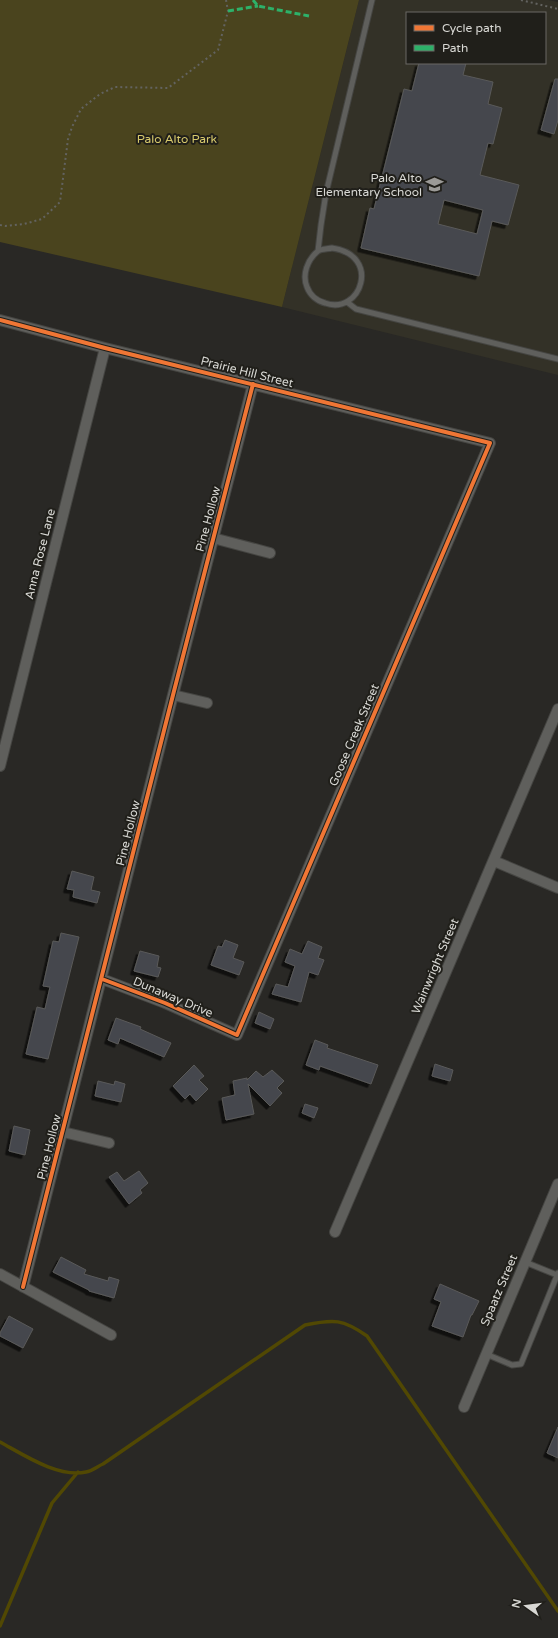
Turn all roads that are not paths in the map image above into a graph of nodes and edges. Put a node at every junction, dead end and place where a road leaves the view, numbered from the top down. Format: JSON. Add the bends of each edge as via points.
{"nodes":[{"id":1,"x":372,"y":0,"type":"edge"},
{"id":2,"x":318,"y":250,"type":"junction"},
{"id":3,"x":347,"y":302,"type":"junction"},
{"id":4,"x":0,"y":320,"type":"edge"},
{"id":5,"x":105,"y":348,"type":"junction"},
{"id":6,"x":558,"y":359,"type":"edge"},
{"id":7,"x":253,"y":384,"type":"junction"},
{"id":8,"x":490,"y":443,"type":"joint"},
{"id":9,"x":213,"y":538,"type":"junction"},
{"id":10,"x":270,"y":553,"type":"dead end"},
{"id":11,"x":173,"y":695,"type":"junction"},
{"id":12,"x":207,"y":703,"type":"dead end"},
{"id":13,"x":558,"y":709,"type":"edge"},
{"id":14,"x":0,"y":766,"type":"edge"},
{"id":15,"x":494,"y":861,"type":"junction"},
{"id":16,"x":558,"y":888,"type":"edge"},
{"id":17,"x":102,"y":979,"type":"junction"},
{"id":18,"x":236,"y":1035,"type":"joint"},
{"id":19,"x":63,"y":1132,"type":"junction"},
{"id":20,"x":109,"y":1143,"type":"dead end"},
{"id":21,"x":558,"y":1184,"type":"edge"},
{"id":22,"x":335,"y":1232,"type":"dead end"},
{"id":23,"x":525,"y":1262,"type":"junction"},
{"id":24,"x":0,"y":1274,"type":"edge"},
{"id":25,"x":558,"y":1274,"type":"edge"},
{"id":26,"x":24,"y":1287,"type":"junction"},
{"id":27,"x":111,"y":1335,"type":"dead end"},
{"id":28,"x":486,"y":1354,"type":"junction"},
{"id":29,"x":464,"y":1407,"type":"dead end"}],
"edges":[{"from":1,"to":2,"type":"lane","via":[[326,194]]},
{"from":2,"to":3,"type":"lane","via":[[305,270],[307,288],[312,296],[324,303],[338,305]]},
{"from":2,"to":3,"type":"lane","via":[[342,249],[357,260],[361,269],[361,283],[354,296]]},
{"from":3,"to":6,"type":"lane","via":[[356,309]]},
{"from":4,"to":5,"type":"street","name":"Prairie Hill Street"},
{"from":5,"to":7,"type":"street","name":"Prairie Hill Street"},
{"from":5,"to":14,"type":"street","name":"Anna Rose Lane"},
{"from":7,"to":8,"type":"street","name":"Prairie Hill Street"},
{"from":7,"to":9,"type":"street","name":"Pine Hollow"},
{"from":8,"to":18,"type":"street","name":"Goose Creek Street"},
{"from":9,"to":10,"type":"street"},
{"from":9,"to":11,"type":"street","name":"Pine Hollow"},
{"from":11,"to":12,"type":"street"},
{"from":11,"to":17,"type":"street","name":"Pine Hollow"},
{"from":13,"to":15,"type":"street","name":"Wainwright Street"},
{"from":15,"to":16,"type":"street"},
{"from":15,"to":22,"type":"street","name":"Wainwright Street"},
{"from":17,"to":18,"type":"street","name":"Dunaway Drive","via":[[165,1003]]},
{"from":17,"to":19,"type":"street","name":"Pine Hollow"},
{"from":19,"to":20,"type":"street","name":"Pine Hollow"},
{"from":19,"to":26,"type":"street","name":"Pine Hollow"},
{"from":21,"to":23,"type":"street","name":"Spaatz Street"},
{"from":23,"to":25,"type":"lane"},
{"from":23,"to":28,"type":"street","name":"Spaatz Street"},
{"from":24,"to":26,"type":"street"},
{"from":25,"to":28,"type":"lane","via":[[521,1364],[512,1365]]},
{"from":26,"to":27,"type":"street"},
{"from":28,"to":29,"type":"street","name":"Spaatz Street"}]}
